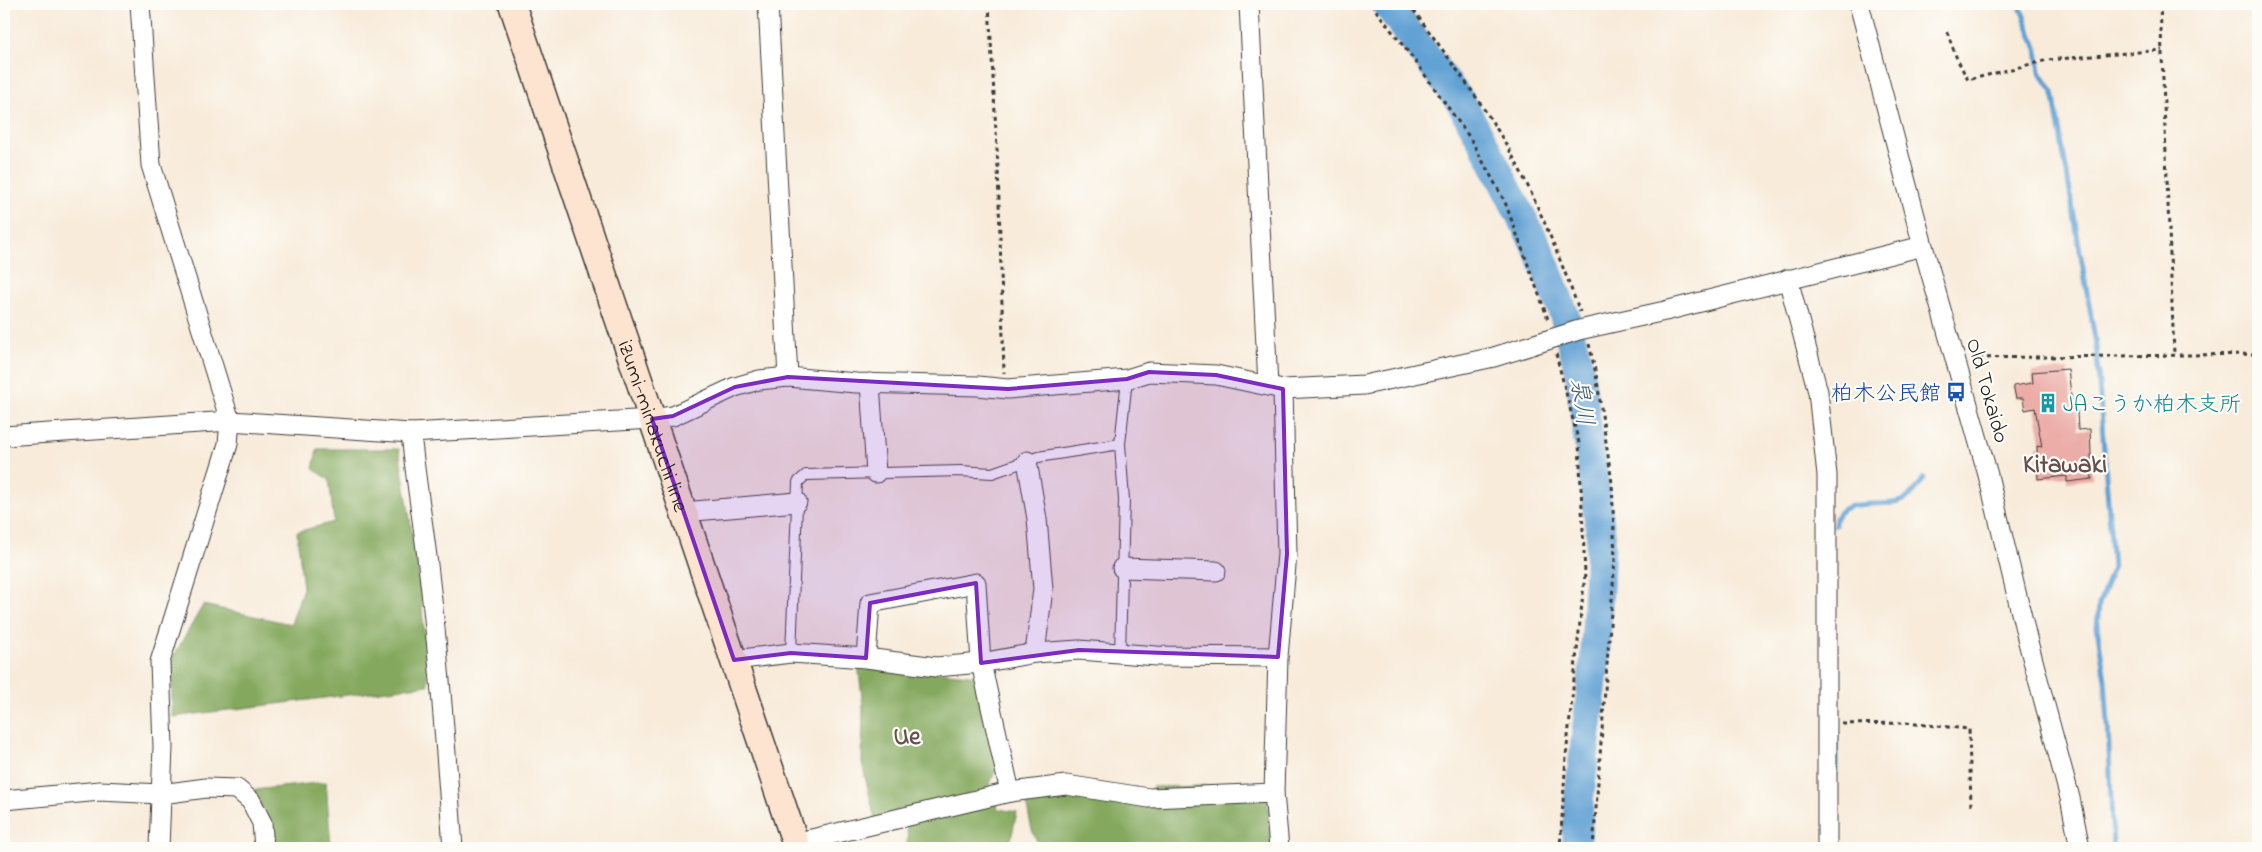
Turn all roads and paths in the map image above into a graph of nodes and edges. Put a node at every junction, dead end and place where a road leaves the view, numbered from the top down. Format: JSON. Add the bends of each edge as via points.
{"nodes":[{"id":1,"x":140,"y":4,"type":"edge"},
{"id":2,"x":512,"y":4,"type":"edge"},
{"id":3,"x":768,"y":4,"type":"edge"},
{"id":4,"x":989,"y":4,"type":"edge"},
{"id":5,"x":1249,"y":4,"type":"edge"},
{"id":6,"x":1371,"y":4,"type":"edge"},
{"id":7,"x":1409,"y":4,"type":"edge"},
{"id":8,"x":1859,"y":4,"type":"edge"},
{"id":9,"x":2160,"y":4,"type":"edge"},
{"id":10,"x":1947,"y":32,"type":"dead end"},
{"id":11,"x":2162,"y":50,"type":"junction"},
{"id":12,"x":1923,"y":246,"type":"junction"},
{"id":13,"x":1788,"y":279,"type":"junction"},
{"id":14,"x":1582,"y":329,"type":"junction"},
{"id":15,"x":1555,"y":338,"type":"junction"},
{"id":16,"x":2174,"y":354,"type":"junction"},
{"id":17,"x":2258,"y":354,"type":"edge"},
{"id":18,"x":1956,"y":359,"type":"junction"},
{"id":19,"x":788,"y":377,"type":"junction"},
{"id":20,"x":1127,"y":379,"type":"junction"},
{"id":21,"x":870,"y":383,"type":"junction"},
{"id":22,"x":1275,"y":387,"type":"junction"},
{"id":23,"x":1008,"y":389,"type":"junction"},
{"id":24,"x":652,"y":419,"type":"junction"},
{"id":25,"x":230,"y":421,"type":"junction"},
{"id":26,"x":411,"y":433,"type":"junction"},
{"id":27,"x":4,"y":436,"type":"edge"},
{"id":28,"x":1120,"y":444,"type":"junction"},
{"id":29,"x":1027,"y":461,"type":"junction"},
{"id":30,"x":876,"y":473,"type":"junction"},
{"id":31,"x":798,"y":502,"type":"junction"},
{"id":32,"x":684,"y":512,"type":"junction"},
{"id":33,"x":1122,"y":568,"type":"junction"},
{"id":34,"x":1216,"y":571,"type":"dead end"},
{"id":35,"x":791,"y":653,"type":"junction"},
{"id":36,"x":1035,"y":653,"type":"junction"},
{"id":37,"x":1120,"y":654,"type":"junction"},
{"id":38,"x":1278,"y":657,"type":"junction"},
{"id":39,"x":866,"y":658,"type":"junction"},
{"id":40,"x":734,"y":660,"type":"junction"},
{"id":41,"x":981,"y":663,"type":"junction"},
{"id":42,"x":1826,"y":725,"type":"junction"},
{"id":43,"x":1010,"y":792,"type":"junction"},
{"id":44,"x":1274,"y":793,"type":"junction"},
{"id":45,"x":161,"y":794,"type":"junction"},
{"id":46,"x":4,"y":800,"type":"edge"},
{"id":47,"x":1972,"y":808,"type":"dead end"},
{"id":48,"x":796,"y":846,"type":"edge"},
{"id":49,"x":159,"y":848,"type":"edge"},
{"id":50,"x":264,"y":848,"type":"edge"},
{"id":51,"x":453,"y":848,"type":"edge"},
{"id":52,"x":1278,"y":848,"type":"edge"},
{"id":53,"x":1560,"y":848,"type":"edge"},
{"id":54,"x":1593,"y":848,"type":"edge"},
{"id":55,"x":1827,"y":848,"type":"edge"},
{"id":56,"x":2080,"y":848,"type":"edge"}],
"edges":[{"from":1,"to":25,"type":"street","via":[[151,164]]},
{"from":2,"to":24,"type":"main road","name":"izumi-minakuchi line"},
{"from":3,"to":19,"type":"street"},
{"from":4,"to":23,"type":"path","via":[[1004,368]]},
{"from":5,"to":22,"type":"street"},
{"from":6,"to":15,"type":"path","via":[[1470,138],[1505,202]]},
{"from":7,"to":14,"type":"path","via":[[1512,154],[1562,264]]},
{"from":8,"to":12,"type":"street","name":"Old Tokaido"},
{"from":9,"to":11,"type":"path"},
{"from":10,"to":11,"type":"path","via":[[1968,80],[2047,60]]},
{"from":11,"to":16,"type":"path"},
{"from":12,"to":13,"type":"street"},
{"from":12,"to":18,"type":"street","name":"Old Tokaido"},
{"from":13,"to":14,"type":"street","via":[[1664,312]]},
{"from":13,"to":42,"type":"street","via":[[1818,392],[1827,475]]},
{"from":14,"to":15,"type":"street"},
{"from":14,"to":54,"type":"path","via":[[1596,374],[1612,483],[1615,559]]},
{"from":15,"to":22,"type":"street","via":[[1494,357],[1364,385]]},
{"from":15,"to":53,"type":"path","via":[[1579,443],[1585,574]]},
{"from":16,"to":17,"type":"path"},
{"from":16,"to":18,"type":"path"},
{"from":18,"to":56,"type":"street","name":"Old Tokaido","via":[[2070,798]]},
{"from":19,"to":21,"type":"street"},
{"from":19,"to":24,"type":"street","via":[[735,386],[673,416]]},
{"from":20,"to":22,"type":"street","via":[[1149,372],[1216,375]]},
{"from":20,"to":23,"type":"street"},
{"from":20,"to":28,"type":"lane"},
{"from":21,"to":23,"type":"street"},
{"from":21,"to":30,"type":"street"},
{"from":22,"to":38,"type":"street","via":[[1287,554]]},
{"from":24,"to":26,"type":"street"},
{"from":24,"to":32,"type":"main road","name":"izumi-minakuchi line"},
{"from":25,"to":26,"type":"street"},
{"from":25,"to":27,"type":"street"},
{"from":25,"to":45,"type":"street","via":[[228,444],[160,662]]},
{"from":26,"to":51,"type":"street","via":[[443,708]]},
{"from":28,"to":29,"type":"lane"},
{"from":28,"to":33,"type":"lane","via":[[1124,500]]},
{"from":29,"to":30,"type":"lane","via":[[992,473]]},
{"from":29,"to":36,"type":"street","via":[[1037,519],[1042,589]]},
{"from":30,"to":31,"type":"lane","via":[[806,475],[798,482]]},
{"from":31,"to":32,"type":"street"},
{"from":31,"to":35,"type":"lane"},
{"from":32,"to":40,"type":"main road","name":"izumi-minakuchi line"},
{"from":33,"to":34,"type":"street"},
{"from":33,"to":37,"type":"lane"},
{"from":35,"to":39,"type":"street"},
{"from":35,"to":40,"type":"street"},
{"from":36,"to":37,"type":"street","via":[[1079,650]]},
{"from":36,"to":41,"type":"street"},
{"from":37,"to":38,"type":"street"},
{"from":38,"to":44,"type":"street"},
{"from":39,"to":41,"type":"street","via":[[936,667]]},
{"from":39,"to":41,"type":"street","via":[[870,604],[976,584]]},
{"from":40,"to":48,"type":"main road","name":"izumi-minakuchi line"},
{"from":41,"to":43,"type":"street"},
{"from":42,"to":47,"type":"path","via":[[1905,723],[1969,728]]},
{"from":42,"to":55,"type":"street"},
{"from":43,"to":44,"type":"street","via":[[1066,785],[1149,798]]},
{"from":43,"to":48,"type":"street"},
{"from":44,"to":52,"type":"street"},
{"from":45,"to":46,"type":"street","via":[[100,790]]},
{"from":45,"to":49,"type":"street"},
{"from":45,"to":50,"type":"street","via":[[206,788],[237,789],[252,801],[262,823]]}]}
